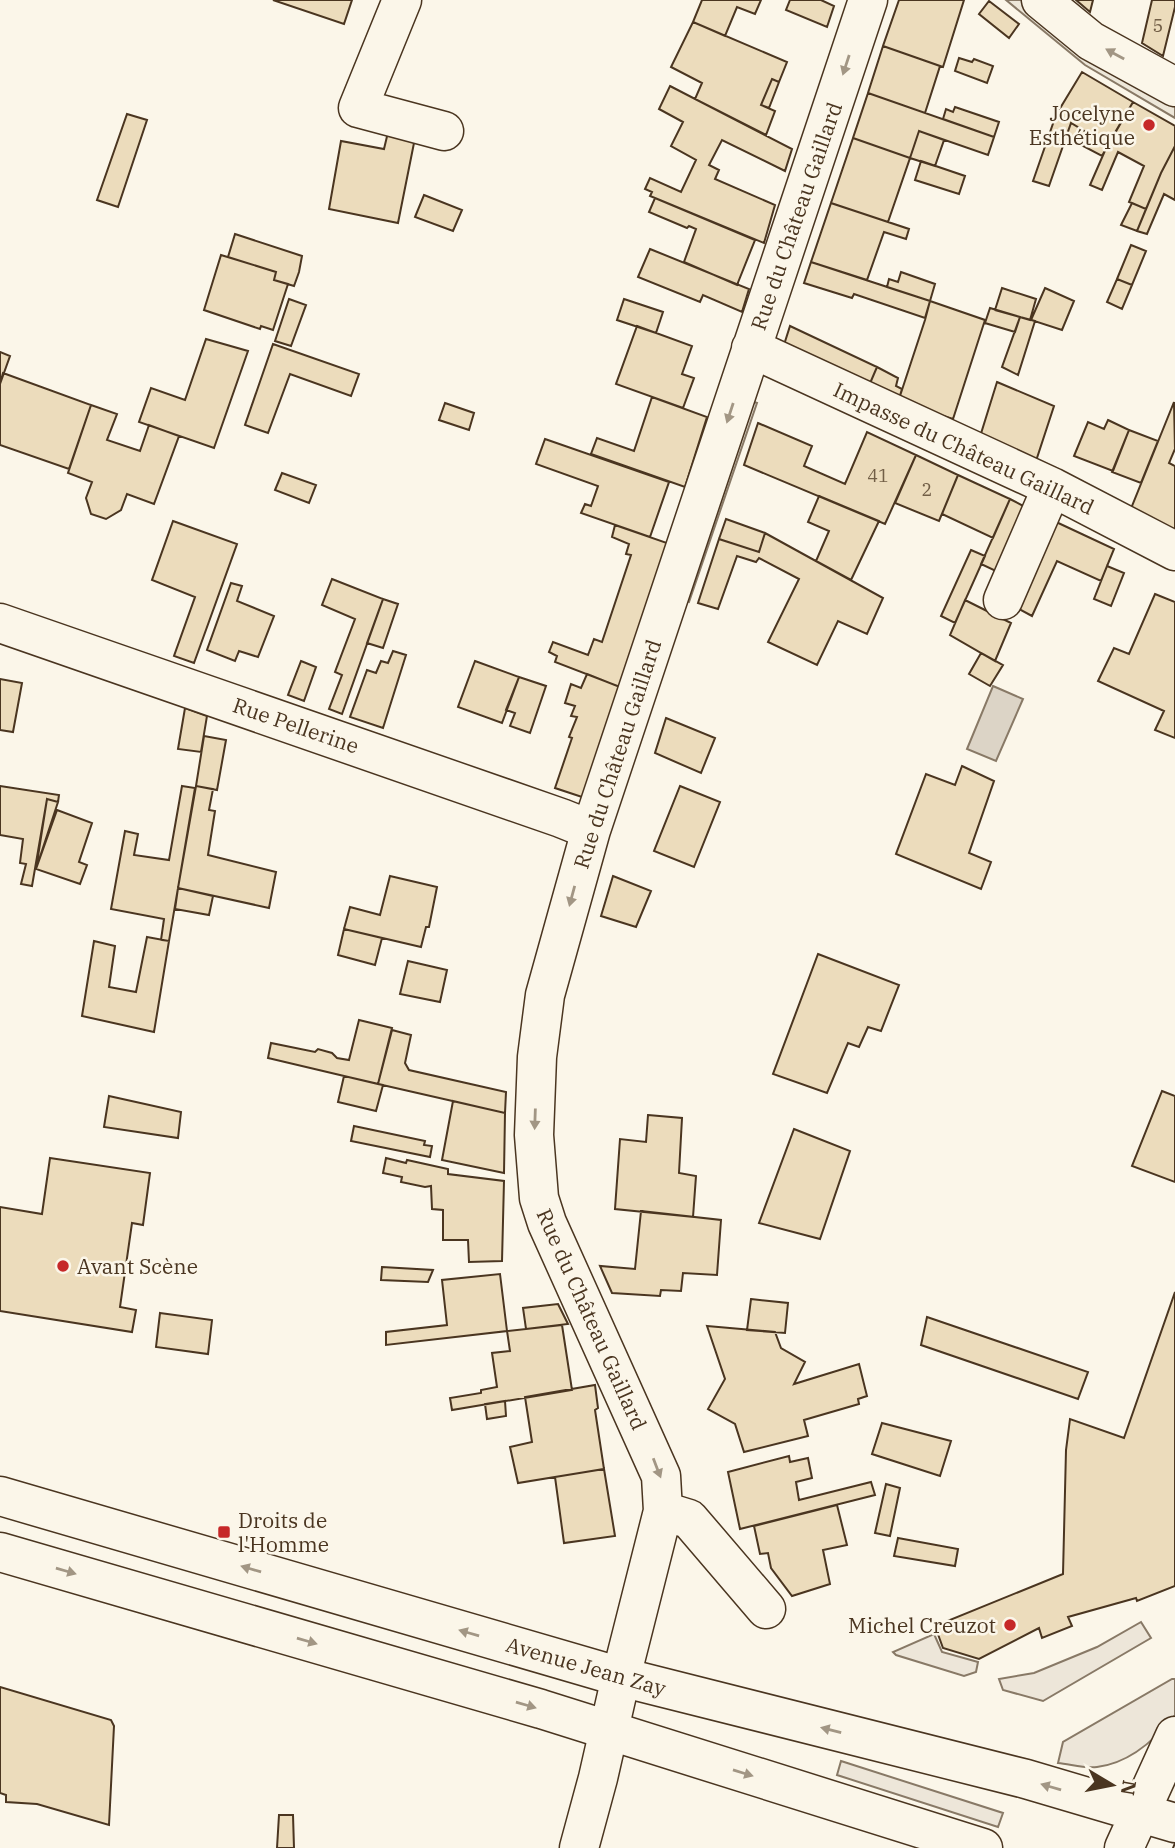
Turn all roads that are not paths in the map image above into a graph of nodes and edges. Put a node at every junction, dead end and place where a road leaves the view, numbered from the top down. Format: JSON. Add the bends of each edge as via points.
{"nodes":[{"id":1,"x":402,"y":0,"type":"edge"},
{"id":2,"x":868,"y":0,"type":"edge"},
{"id":3,"x":1041,"y":0,"type":"edge"},
{"id":4,"x":1175,"y":87,"type":"edge"},
{"id":5,"x":444,"y":131,"type":"dead end"},
{"id":6,"x":751,"y":348,"type":"junction"},
{"id":7,"x":1052,"y":487,"type":"junction"},
{"id":8,"x":1175,"y":551,"type":"edge"},
{"id":9,"x":1003,"y":600,"type":"dead end"},
{"id":10,"x":0,"y":624,"type":"edge"},
{"id":11,"x":591,"y":830,"type":"junction"},
{"id":12,"x":0,"y":1496,"type":"edge"},
{"id":13,"x":663,"y":1511,"type":"junction"},
{"id":14,"x":0,"y":1552,"type":"edge"},
{"id":15,"x":766,"y":1609,"type":"dead end"},
{"id":16,"x":621,"y":1677,"type":"junction"},
{"id":17,"x":609,"y":1731,"type":"junction"},
{"id":18,"x":1175,"y":1736,"type":"edge"},
{"id":19,"x":1158,"y":1818,"type":"edge"},
{"id":20,"x":579,"y":1848,"type":"edge"},
{"id":21,"x":983,"y":1848,"type":"edge"},
{"id":22,"x":1124,"y":1848,"type":"edge"}],
"edges":[{"from":1,"to":5,"type":"street","via":[[358,108]]},
{"from":2,"to":6,"type":"street","name":"Rue du Château Gaillard","one_way":true},
{"from":4,"to":3,"type":"street","one_way":true,"via":[[1091,41]]},
{"from":6,"to":7,"type":"street","name":"Impasse du Château Gaillard"},
{"from":6,"to":11,"type":"street","name":"Rue du Château Gaillard","one_way":true},
{"from":7,"to":8,"type":"street","name":"Impasse du Château Gaillard"},
{"from":7,"to":9,"type":"street"},
{"from":10,"to":11,"type":"street","name":"Rue Pellerine"},
{"from":11,"to":13,"type":"street","name":"Rue du Château Gaillard","one_way":true,"via":[[545,995],[534,1135],[539,1198],[661,1476]]},
{"from":16,"to":12,"type":"street","name":"Avenue Jean Zay","one_way":true},
{"from":13,"to":15,"type":"street","via":[[689,1519]]},
{"from":13,"to":16,"type":"street","name":"Rue du Château Gaillard"},
{"from":14,"to":17,"type":"street","one_way":true},
{"from":16,"to":17,"type":"street","name":"Rue du Château Gaillard"},
{"from":19,"to":16,"type":"street","name":"Avenue Jean Zay","one_way":true,"via":[[1026,1779]]},
{"from":17,"to":20,"type":"street","name":"Rue du Château Gaillard"},
{"from":17,"to":21,"type":"street","one_way":true},
{"from":18,"to":19,"type":"street"},
{"from":19,"to":22,"type":"street"}]}
